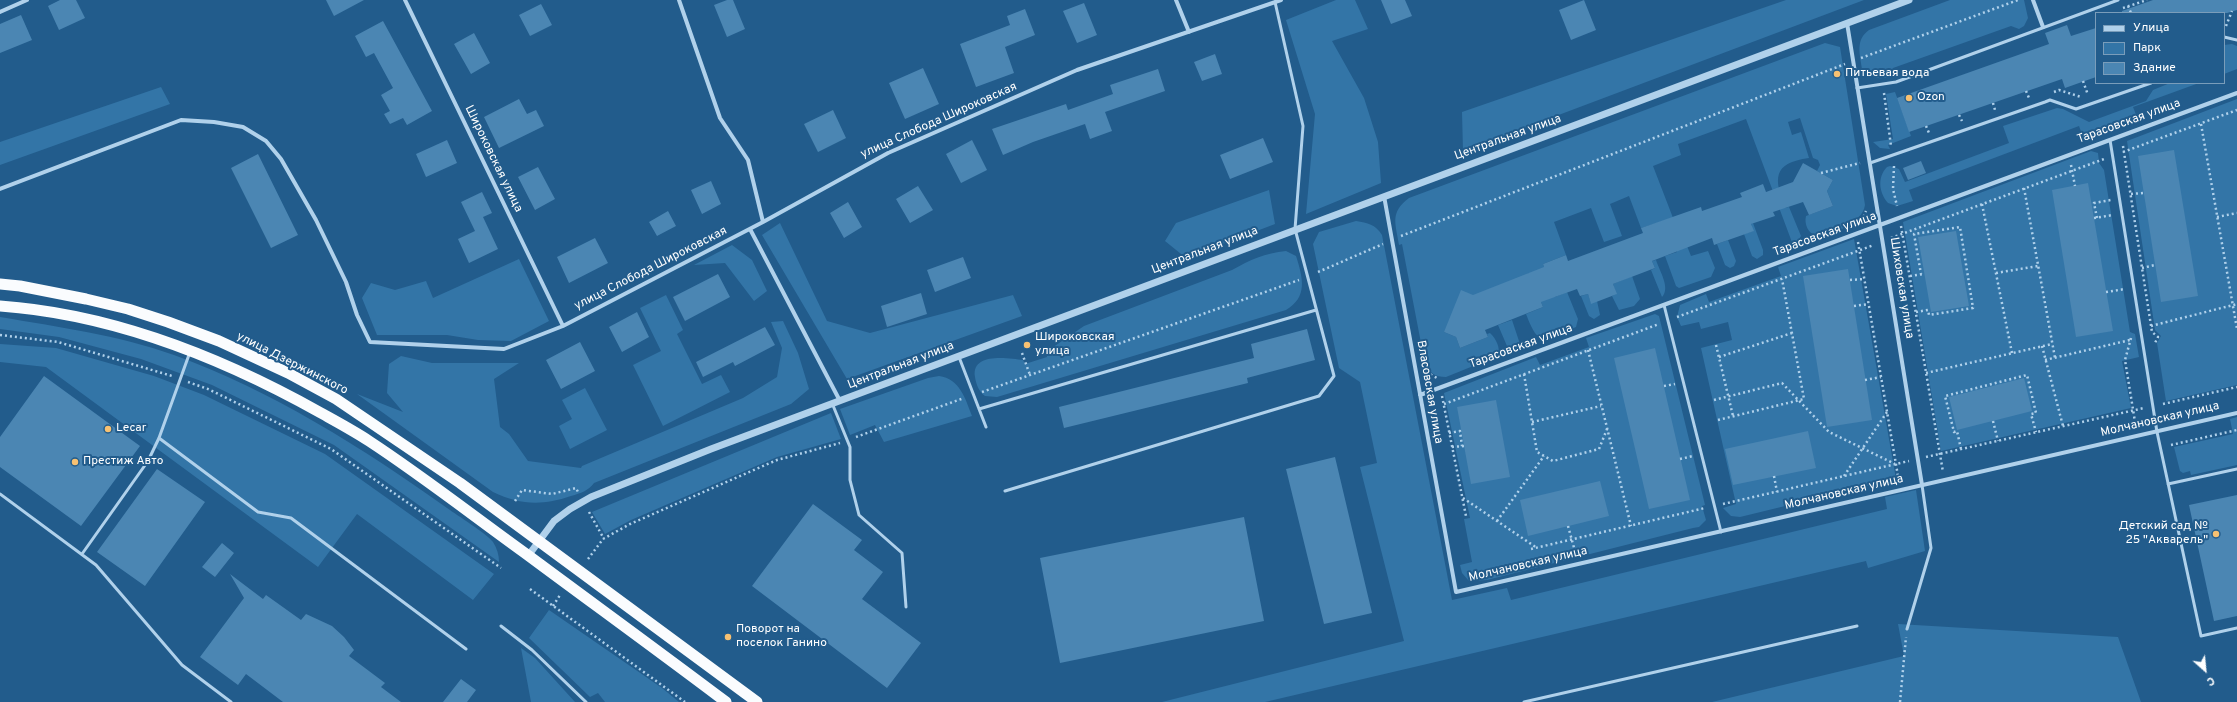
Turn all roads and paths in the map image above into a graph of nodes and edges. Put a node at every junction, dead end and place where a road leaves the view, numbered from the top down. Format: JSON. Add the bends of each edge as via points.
{"nodes":[{"id":1,"x":27,"y":0,"type":"edge"},
{"id":2,"x":405,"y":0,"type":"edge"},
{"id":3,"x":679,"y":0,"type":"edge"},
{"id":4,"x":1176,"y":0,"type":"edge"},
{"id":5,"x":1282,"y":0,"type":"edge"},
{"id":6,"x":1909,"y":0,"type":"edge"},
{"id":7,"x":2018,"y":0,"type":"edge"},
{"id":8,"x":2033,"y":0,"type":"edge"},
{"id":9,"x":2118,"y":0,"type":"edge"},
{"id":10,"x":2126,"y":0,"type":"edge"},
{"id":11,"x":2147,"y":0,"type":"edge"},
{"id":12,"x":1275,"y":2,"type":"junction"},
{"id":13,"x":2128,"y":6,"type":"junction"},
{"id":14,"x":2118,"y":10,"type":"dead end"},
{"id":15,"x":2232,"y":11,"type":"dead end"},
{"id":16,"x":0,"y":12,"type":"edge"},
{"id":17,"x":2131,"y":12,"type":"edge"},
{"id":18,"x":1847,"y":23,"type":"junction"},
{"id":19,"x":2226,"y":26,"type":"dead end"},
{"id":20,"x":2043,"y":27,"type":"junction"},
{"id":21,"x":1189,"y":32,"type":"junction"},
{"id":22,"x":2225,"y":37,"type":"edge"},
{"id":23,"x":2237,"y":40,"type":"edge"},
{"id":24,"x":1853,"y":61,"type":"junction"},
{"id":25,"x":2083,"y":81,"type":"dead end"},
{"id":26,"x":2148,"y":84,"type":"edge"},
{"id":27,"x":1858,"y":88,"type":"junction"},
{"id":28,"x":2026,"y":91,"type":"dead end"},
{"id":29,"x":2237,"y":93,"type":"edge"},
{"id":30,"x":2088,"y":95,"type":"dead end"},
{"id":31,"x":2030,"y":101,"type":"dead end"},
{"id":32,"x":2237,"y":110,"type":"edge"},
{"id":33,"x":2201,"y":124,"type":"junction"},
{"id":34,"x":2122,"y":135,"type":"junction"},
{"id":35,"x":2110,"y":140,"type":"junction"},
{"id":36,"x":2124,"y":151,"type":"junction"},
{"id":37,"x":2120,"y":153,"type":"dead end"},
{"id":38,"x":2067,"y":156,"type":"junction"},
{"id":39,"x":1861,"y":163,"type":"dead end"},
{"id":40,"x":1870,"y":163,"type":"junction"},
{"id":41,"x":2106,"y":165,"type":"dead end"},
{"id":42,"x":1894,"y":166,"type":"dead end"},
{"id":43,"x":2073,"y":170,"type":"junction"},
{"id":44,"x":1821,"y":173,"type":"dead end"},
{"id":45,"x":2075,"y":186,"type":"dead end"},
{"id":46,"x":2024,"y":188,"type":"junction"},
{"id":47,"x":0,"y":189,"type":"edge"},
{"id":48,"x":2144,"y":192,"type":"dead end"},
{"id":49,"x":2110,"y":193,"type":"dead end"},
{"id":50,"x":2131,"y":194,"type":"junction"},
{"id":51,"x":1384,"y":195,"type":"junction"},
{"id":52,"x":2111,"y":200,"type":"junction"},
{"id":53,"x":1982,"y":204,"type":"junction"},
{"id":54,"x":1898,"y":206,"type":"dead end"},
{"id":55,"x":2237,"y":213,"type":"edge"},
{"id":56,"x":2114,"y":215,"type":"junction"},
{"id":57,"x":2216,"y":217,"type":"junction"},
{"id":58,"x":763,"y":222,"type":"junction"},
{"id":59,"x":2115,"y":222,"type":"dead end"},
{"id":60,"x":1901,"y":223,"type":"dead end"},
{"id":61,"x":1880,"y":225,"type":"junction"},
{"id":62,"x":1924,"y":226,"type":"junction"},
{"id":63,"x":750,"y":229,"type":"junction"},
{"id":64,"x":1295,"y":229,"type":"junction"},
{"id":65,"x":1925,"y":232,"type":"junction"},
{"id":66,"x":1903,"y":234,"type":"junction"},
{"id":67,"x":1858,"y":239,"type":"dead end"},
{"id":68,"x":1891,"y":239,"type":"dead end"},
{"id":69,"x":1392,"y":240,"type":"junction"},
{"id":70,"x":1875,"y":244,"type":"dead end"},
{"id":71,"x":1860,"y":250,"type":"junction"},
{"id":72,"x":2155,"y":265,"type":"dead end"},
{"id":73,"x":2038,"y":266,"type":"junction"},
{"id":74,"x":2142,"y":268,"type":"junction"},
{"id":75,"x":1318,"y":272,"type":"dead end"},
{"id":76,"x":1996,"y":273,"type":"junction"},
{"id":77,"x":1910,"y":276,"type":"junction"},
{"id":78,"x":1302,"y":279,"type":"dead end"},
{"id":79,"x":1782,"y":279,"type":"junction"},
{"id":80,"x":1864,"y":279,"type":"junction"},
{"id":81,"x":1850,"y":280,"type":"dead end"},
{"id":82,"x":2124,"y":281,"type":"dead end"},
{"id":83,"x":0,"y":284,"type":"edge"},
{"id":84,"x":2126,"y":289,"type":"junction"},
{"id":85,"x":2106,"y":292,"type":"dead end"},
{"id":86,"x":2127,"y":296,"type":"dead end"},
{"id":87,"x":1869,"y":304,"type":"junction"},
{"id":88,"x":2237,"y":304,"type":"edge"},
{"id":89,"x":1664,"y":305,"type":"junction"},
{"id":90,"x":0,"y":306,"type":"edge"},
{"id":91,"x":1854,"y":306,"type":"dead end"},
{"id":92,"x":2232,"y":306,"type":"junction"},
{"id":93,"x":1316,"y":310,"type":"junction"},
{"id":94,"x":1916,"y":312,"type":"junction"},
{"id":95,"x":1677,"y":318,"type":"dead end"},
{"id":96,"x":1663,"y":323,"type":"dead end"},
{"id":97,"x":563,"y":326,"type":"junction"},
{"id":98,"x":2151,"y":326,"type":"junction"},
{"id":99,"x":2237,"y":329,"type":"edge"},
{"id":100,"x":1792,"y":332,"type":"junction"},
{"id":101,"x":2133,"y":333,"type":"dead end"},
{"id":102,"x":0,"y":335,"type":"edge"},
{"id":103,"x":2131,"y":340,"type":"junction"},
{"id":104,"x":2052,"y":344,"type":"junction"},
{"id":105,"x":1716,"y":345,"type":"dead end"},
{"id":106,"x":2042,"y":346,"type":"junction"},
{"id":107,"x":190,"y":350,"type":"junction"},
{"id":108,"x":1588,"y":350,"type":"junction"},
{"id":109,"x":2155,"y":350,"type":"dead end"},
{"id":110,"x":1022,"y":353,"type":"dead end"},
{"id":111,"x":2012,"y":353,"type":"junction"},
{"id":112,"x":959,"y":356,"type":"junction"},
{"id":113,"x":1719,"y":357,"type":"junction"},
{"id":114,"x":2055,"y":358,"type":"junction"},
{"id":115,"x":2045,"y":360,"type":"junction"},
{"id":116,"x":1524,"y":374,"type":"junction"},
{"id":117,"x":1926,"y":374,"type":"junction"},
{"id":118,"x":1030,"y":375,"type":"junction"},
{"id":119,"x":1881,"y":377,"type":"junction"},
{"id":120,"x":180,"y":379,"type":"junction"},
{"id":121,"x":1866,"y":380,"type":"dead end"},
{"id":122,"x":1678,"y":383,"type":"dead end"},
{"id":123,"x":1664,"y":386,"type":"dead end"},
{"id":124,"x":2237,"y":387,"type":"edge"},
{"id":125,"x":981,"y":392,"type":"dead end"},
{"id":126,"x":1420,"y":395,"type":"junction"},
{"id":127,"x":1442,"y":396,"type":"dead end"},
{"id":128,"x":1728,"y":396,"type":"junction"},
{"id":129,"x":2162,"y":396,"type":"dead end"},
{"id":130,"x":964,"y":398,"type":"dead end"},
{"id":131,"x":1714,"y":400,"type":"dead end"},
{"id":132,"x":1798,"y":400,"type":"junction"},
{"id":133,"x":840,"y":401,"type":"junction"},
{"id":134,"x":832,"y":403,"type":"junction"},
{"id":135,"x":1444,"y":404,"type":"junction"},
{"id":136,"x":2163,"y":404,"type":"junction"},
{"id":137,"x":1602,"y":406,"type":"junction"},
{"id":138,"x":2148,"y":407,"type":"dead end"},
{"id":139,"x":979,"y":409,"type":"junction"},
{"id":140,"x":2133,"y":411,"type":"junction"},
{"id":141,"x":2164,"y":411,"type":"dead end"},
{"id":142,"x":1887,"y":412,"type":"junction"},
{"id":143,"x":2237,"y":413,"type":"edge"},
{"id":144,"x":1733,"y":416,"type":"junction"},
{"id":145,"x":1718,"y":420,"type":"dead end"},
{"id":146,"x":1993,"y":421,"type":"dead end"},
{"id":147,"x":1532,"y":422,"type":"junction"},
{"id":148,"x":2063,"y":426,"type":"junction"},
{"id":149,"x":986,"y":427,"type":"dead end"},
{"id":150,"x":1607,"y":429,"type":"junction"},
{"id":151,"x":2237,"y":430,"type":"edge"},
{"id":152,"x":1449,"y":432,"type":"junction"},
{"id":153,"x":2036,"y":432,"type":"junction"},
{"id":154,"x":2157,"y":432,"type":"junction"},
{"id":155,"x":2137,"y":436,"type":"junction"},
{"id":156,"x":159,"y":438,"type":"junction"},
{"id":157,"x":847,"y":441,"type":"junction"},
{"id":158,"x":1998,"y":441,"type":"junction"},
{"id":159,"x":2171,"y":445,"type":"dead end"},
{"id":160,"x":1452,"y":447,"type":"junction"},
{"id":161,"x":1862,"y":449,"type":"junction"},
{"id":162,"x":1961,"y":449,"type":"junction"},
{"id":163,"x":1940,"y":454,"type":"junction"},
{"id":164,"x":1695,"y":455,"type":"dead end"},
{"id":165,"x":1544,"y":456,"type":"junction"},
{"id":166,"x":1926,"y":457,"type":"dead end"},
{"id":167,"x":1680,"y":459,"type":"dead end"},
{"id":168,"x":1911,"y":460,"type":"dead end"},
{"id":169,"x":1896,"y":464,"type":"junction"},
{"id":170,"x":2237,"y":469,"type":"edge"},
{"id":171,"x":1774,"y":476,"type":"dead end"},
{"id":172,"x":1844,"y":476,"type":"junction"},
{"id":173,"x":1945,"y":480,"type":"junction"},
{"id":174,"x":2168,"y":484,"type":"junction"},
{"id":175,"x":1922,"y":485,"type":"junction"},
{"id":176,"x":1900,"y":490,"type":"junction"},
{"id":177,"x":1005,"y":491,"type":"dead end"},
{"id":178,"x":1777,"y":492,"type":"junction"},
{"id":179,"x":0,"y":494,"type":"edge"},
{"id":180,"x":579,"y":494,"type":"dead end"},
{"id":181,"x":1463,"y":498,"type":"junction"},
{"id":182,"x":515,"y":501,"type":"dead end"},
{"id":183,"x":1722,"y":504,"type":"dead end"},
{"id":184,"x":1711,"y":507,"type":"dead end"},
{"id":185,"x":589,"y":512,"type":"dead end"},
{"id":186,"x":1466,"y":516,"type":"dead end"},
{"id":187,"x":1497,"y":521,"type":"junction"},
{"id":188,"x":1568,"y":526,"type":"dead end"},
{"id":189,"x":1631,"y":526,"type":"junction"},
{"id":190,"x":1721,"y":532,"type":"junction"},
{"id":191,"x":604,"y":539,"type":"junction"},
{"id":192,"x":1572,"y":540,"type":"junction"},
{"id":193,"x":538,"y":541,"type":"junction"},
{"id":194,"x":1538,"y":548,"type":"junction"},
{"id":195,"x":1531,"y":549,"type":"dead end"},
{"id":196,"x":82,"y":554,"type":"junction"},
{"id":197,"x":528,"y":556,"type":"junction"},
{"id":198,"x":588,"y":559,"type":"dead end"},
{"id":199,"x":1578,"y":564,"type":"junction"},
{"id":200,"x":501,"y":568,"type":"dead end"},
{"id":201,"x":530,"y":589,"type":"dead end"},
{"id":202,"x":563,"y":592,"type":"dead end"},
{"id":203,"x":1456,"y":592,"type":"joint"},
{"id":204,"x":552,"y":606,"type":"junction"},
{"id":205,"x":906,"y":607,"type":"dead end"},
{"id":206,"x":501,"y":626,"type":"dead end"},
{"id":207,"x":1857,"y":626,"type":"dead end"},
{"id":208,"x":2237,"y":628,"type":"edge"},
{"id":209,"x":1907,"y":629,"type":"joint"},
{"id":210,"x":466,"y":649,"type":"dead end"},
{"id":211,"x":231,"y":702,"type":"edge"},
{"id":212,"x":586,"y":702,"type":"edge"},
{"id":213,"x":685,"y":702,"type":"edge"},
{"id":214,"x":726,"y":702,"type":"edge"},
{"id":215,"x":757,"y":702,"type":"edge"},
{"id":216,"x":1524,"y":702,"type":"edge"},
{"id":217,"x":1900,"y":702,"type":"edge"}],
"edges":[{"from":1,"to":16,"type":"street"},
{"from":2,"to":97,"type":"street","name":"Широковская улица"},
{"from":3,"to":58,"type":"street","via":[[720,118],[748,160]]},
{"from":4,"to":21,"type":"street"},
{"from":5,"to":12,"type":"street","name":"улица Слобода Широковская"},
{"from":6,"to":18,"type":"street","name":"Центральная улица"},
{"from":7,"to":24,"type":"path"},
{"from":8,"to":20,"type":"street"},
{"from":9,"to":20,"type":"lane"},
{"from":10,"to":13,"type":"path"},
{"from":11,"to":13,"type":"path"},
{"from":12,"to":21,"type":"street","name":"улица Слобода Широковская"},
{"from":12,"to":64,"type":"lane","via":[[1303,126]]},
{"from":13,"to":14,"type":"path"},
{"from":13,"to":17,"type":"path"},
{"from":15,"to":19,"type":"path"},
{"from":18,"to":24,"type":"street","name":"Шиховская улица"},
{"from":18,"to":51,"type":"street","name":"Центральная улица"},
{"from":20,"to":27,"type":"lane","via":[[1896,82]]},
{"from":21,"to":58,"type":"street","name":"улица Слобода Широковская","via":[[1077,70],[888,153]]},
{"from":22,"to":23,"type":"lane"},
{"from":24,"to":27,"type":"street","name":"Шиховская улица"},
{"from":24,"to":69,"type":"path"},
{"from":25,"to":30,"type":"path"},
{"from":26,"to":40,"type":"lane","via":[[2076,109],[2050,100]]},
{"from":27,"to":40,"type":"street","name":"Шиховская улица"},
{"from":28,"to":31,"type":"path"},
{"from":29,"to":34,"type":"street","name":"Тарасовская улица"},
{"from":32,"to":33,"type":"path"},
{"from":33,"to":36,"type":"path"},
{"from":33,"to":57,"type":"path"},
{"from":34,"to":35,"type":"street","name":"Тарасовская улица"},
{"from":34,"to":36,"type":"path"},
{"from":35,"to":38,"type":"street","name":"Тарасовская улица"},
{"from":35,"to":154,"type":"lane"},
{"from":36,"to":37,"type":"path"},
{"from":36,"to":50,"type":"path"},
{"from":38,"to":43,"type":"path"},
{"from":38,"to":61,"type":"street","name":"Тарасовская улица"},
{"from":39,"to":44,"type":"path"},
{"from":40,"to":61,"type":"street","name":"Шиховская улица"},
{"from":41,"to":43,"type":"path","via":[[2104,158]]},
{"from":42,"to":54,"type":"path","via":[[1893,189]]},
{"from":43,"to":45,"type":"path"},
{"from":43,"to":46,"type":"path"},
{"from":46,"to":53,"type":"path"},
{"from":46,"to":73,"type":"path"},
{"from":47,"to":97,"type":"street","name":"улица Слобода Широковская","via":[[181,120],[243,127],[266,141],[281,159],[320,226],[370,342],[504,350]]},
{"from":48,"to":50,"type":"path"},
{"from":49,"to":52,"type":"path"},
{"from":50,"to":74,"type":"path"},
{"from":51,"to":64,"type":"street","name":"Центральная улица"},
{"from":51,"to":69,"type":"street","name":"Власовская улица"},
{"from":52,"to":56,"type":"path"},
{"from":52,"to":56,"type":"path","via":[[2094,203],[2095,218]]},
{"from":53,"to":62,"type":"path"},
{"from":53,"to":76,"type":"path"},
{"from":55,"to":57,"type":"path"},
{"from":56,"to":59,"type":"path"},
{"from":57,"to":92,"type":"path"},
{"from":58,"to":63,"type":"street","name":"улица Слобода Широковская"},
{"from":60,"to":66,"type":"path"},
{"from":61,"to":89,"type":"street","name":"Тарасовская улица"},
{"from":61,"to":175,"type":"street","name":"Шиховская улица"},
{"from":62,"to":65,"type":"path"},
{"from":62,"to":66,"type":"path"},
{"from":63,"to":97,"type":"street","name":"улица Слобода Широковская"},
{"from":63,"to":133,"type":"street"},
{"from":64,"to":93,"type":"lane"},
{"from":64,"to":112,"type":"street","name":"Центральная улица"},
{"from":65,"to":77,"type":"path","via":[[1914,234],[1923,274]]},
{"from":65,"to":94,"type":"path","via":[[1960,227],[1973,308],[1929,316],[1928,310]]},
{"from":66,"to":68,"type":"path"},
{"from":66,"to":77,"type":"path"},
{"from":67,"to":71,"type":"path"},
{"from":69,"to":75,"type":"path"},
{"from":69,"to":126,"type":"street","name":"Власовская улица"},
{"from":70,"to":71,"type":"path"},
{"from":71,"to":79,"type":"path"},
{"from":71,"to":80,"type":"path"},
{"from":72,"to":74,"type":"path"},
{"from":73,"to":76,"type":"path"},
{"from":73,"to":104,"type":"path"},
{"from":74,"to":98,"type":"path"},
{"from":76,"to":111,"type":"path"},
{"from":77,"to":94,"type":"path"},
{"from":78,"to":118,"type":"path"},
{"from":79,"to":95,"type":"path"},
{"from":79,"to":100,"type":"path"},
{"from":80,"to":81,"type":"path"},
{"from":80,"to":87,"type":"path"},
{"from":82,"to":84,"type":"path"},
{"from":83,"to":193,"type":"highway","name":"улица Дзержинского","via":[[86,298],[128,309],[212,339],[288,373],[336,399],[382,429]]},
{"from":84,"to":85,"type":"path"},
{"from":84,"to":86,"type":"path"},
{"from":87,"to":91,"type":"path"},
{"from":87,"to":119,"type":"path"},
{"from":88,"to":92,"type":"path"},
{"from":89,"to":126,"type":"street","name":"Тарасовская улица"},
{"from":89,"to":190,"type":"lane"},
{"from":90,"to":107,"type":"highway","via":[[90,320]]},
{"from":92,"to":98,"type":"path"},
{"from":92,"to":99,"type":"path"},
{"from":93,"to":139,"type":"lane"},
{"from":93,"to":177,"type":"lane","via":[[1334,376],[1319,396]]},
{"from":94,"to":117,"type":"path"},
{"from":96,"to":108,"type":"path"},
{"from":98,"to":109,"type":"path","via":[[2152,332],[2158,337],[2154,343]]},
{"from":100,"to":113,"type":"path"},
{"from":100,"to":132,"type":"path","via":[[1804,399]]},
{"from":101,"to":103,"type":"path"},
{"from":102,"to":120,"type":"path","via":[[58,342],[155,369]]},
{"from":103,"to":114,"type":"path"},
{"from":103,"to":140,"type":"path","via":[[2125,360]]},
{"from":104,"to":106,"type":"path"},
{"from":104,"to":114,"type":"path"},
{"from":105,"to":113,"type":"path"},
{"from":106,"to":111,"type":"path"},
{"from":106,"to":115,"type":"path"},
{"from":107,"to":120,"type":"lane"},
{"from":107,"to":197,"type":"highway","via":[[279,389],[367,440]]},
{"from":108,"to":116,"type":"path"},
{"from":108,"to":137,"type":"path"},
{"from":110,"to":118,"type":"path"},
{"from":111,"to":117,"type":"path"},
{"from":112,"to":133,"type":"street","name":"Центральная улица"},
{"from":112,"to":139,"type":"lane"},
{"from":113,"to":128,"type":"path"},
{"from":114,"to":115,"type":"path"},
{"from":115,"to":148,"type":"path"},
{"from":116,"to":135,"type":"path"},
{"from":116,"to":147,"type":"path"},
{"from":117,"to":163,"type":"path"},
{"from":118,"to":125,"type":"path"},
{"from":119,"to":121,"type":"path"},
{"from":119,"to":142,"type":"path"},
{"from":120,"to":156,"type":"lane"},
{"from":120,"to":200,"type":"path","via":[[208,389],[331,449]]},
{"from":122,"to":123,"type":"path"},
{"from":124,"to":136,"type":"path"},
{"from":126,"to":203,"type":"street","name":"Власовская улица"},
{"from":127,"to":135,"type":"path"},
{"from":128,"to":131,"type":"path"},
{"from":128,"to":132,"type":"path","via":[[1782,383]]},
{"from":128,"to":144,"type":"path"},
{"from":129,"to":136,"type":"path"},
{"from":130,"to":157,"type":"path"},
{"from":132,"to":144,"type":"path"},
{"from":132,"to":161,"type":"path","via":[[1829,432]]},
{"from":133,"to":134,"type":"street","name":"Центральная улица"},
{"from":134,"to":157,"type":"lane"},
{"from":134,"to":193,"type":"street","name":"Центральная улица","via":[[592,497],[554,521]]},
{"from":135,"to":152,"type":"path"},
{"from":136,"to":141,"type":"path"},
{"from":137,"to":147,"type":"path"},
{"from":137,"to":150,"type":"path"},
{"from":138,"to":140,"type":"path"},
{"from":139,"to":149,"type":"lane"},
{"from":140,"to":148,"type":"path"},
{"from":140,"to":155,"type":"path"},
{"from":142,"to":161,"type":"path"},
{"from":142,"to":169,"type":"path"},
{"from":143,"to":154,"type":"street","name":"Молчановская улица"},
{"from":144,"to":145,"type":"path"},
{"from":146,"to":158,"type":"path"},
{"from":147,"to":165,"type":"path","via":[[1537,452]]},
{"from":148,"to":153,"type":"path"},
{"from":150,"to":165,"type":"path","via":[[1599,449],[1552,461]]},
{"from":150,"to":189,"type":"path"},
{"from":151,"to":159,"type":"path"},
{"from":152,"to":160,"type":"path"},
{"from":152,"to":160,"type":"path","via":[[1460,431],[1463,446]]},
{"from":153,"to":158,"type":"path"},
{"from":153,"to":162,"type":"path","via":[[2031,414],[2036,413],[2027,375],[1945,396]]},
{"from":154,"to":155,"type":"street","name":"Молчановская улица"},
{"from":154,"to":174,"type":"lane"},
{"from":155,"to":173,"type":"street","name":"Молчановская улица"},
{"from":156,"to":196,"type":"lane","via":[[148,461]]},
{"from":156,"to":210,"type":"lane","via":[[258,512],[291,518]]},
{"from":157,"to":191,"type":"path","via":[[777,460],[630,524]]},
{"from":157,"to":205,"type":"lane","via":[[850,448],[850,480],[859,514],[902,553]]},
{"from":158,"to":162,"type":"path"},
{"from":160,"to":181,"type":"path"},
{"from":161,"to":169,"type":"path"},
{"from":161,"to":172,"type":"path"},
{"from":162,"to":163,"type":"path"},
{"from":163,"to":166,"type":"path"},
{"from":163,"to":173,"type":"path"},
{"from":164,"to":167,"type":"path"},
{"from":165,"to":187,"type":"path"},
{"from":168,"to":169,"type":"path"},
{"from":169,"to":172,"type":"path"},
{"from":169,"to":176,"type":"path"},
{"from":170,"to":174,"type":"lane"},
{"from":171,"to":178,"type":"path"},
{"from":172,"to":178,"type":"path"},
{"from":173,"to":175,"type":"street","name":"Молчановская улица"},
{"from":174,"to":208,"type":"lane","via":[[2201,636]]},
{"from":175,"to":176,"type":"street","name":"Молчановская улица"},
{"from":175,"to":209,"type":"lane","via":[[1931,548]]},
{"from":176,"to":190,"type":"street","name":"Молчановская улица"},
{"from":178,"to":183,"type":"path"},
{"from":179,"to":196,"type":"lane"},
{"from":180,"to":182,"type":"path","via":[[576,488],[552,494],[522,490]]},
{"from":181,"to":186,"type":"path"},
{"from":181,"to":187,"type":"path"},
{"from":184,"to":189,"type":"path"},
{"from":185,"to":191,"type":"path"},
{"from":187,"to":194,"type":"path"},
{"from":188,"to":192,"type":"path"},
{"from":189,"to":192,"type":"path"},
{"from":190,"to":199,"type":"street","name":"Молчановская улица"},
{"from":191,"to":198,"type":"path"},
{"from":192,"to":194,"type":"path"},
{"from":192,"to":199,"type":"path"},
{"from":193,"to":197,"type":"street","name":"Центральная улица"},
{"from":193,"to":215,"type":"highway","name":"улица Дзержинского"},
{"from":194,"to":195,"type":"path"},
{"from":196,"to":211,"type":"lane","via":[[96,565],[182,665]]},
{"from":197,"to":214,"type":"highway"},
{"from":199,"to":203,"type":"street","name":"Молчановская улица"},
{"from":201,"to":204,"type":"path"},
{"from":202,"to":204,"type":"path"},
{"from":204,"to":213,"type":"path"},
{"from":206,"to":212,"type":"lane","via":[[532,650]]},
{"from":207,"to":216,"type":"lane"},
{"from":209,"to":217,"type":"path"}]}
